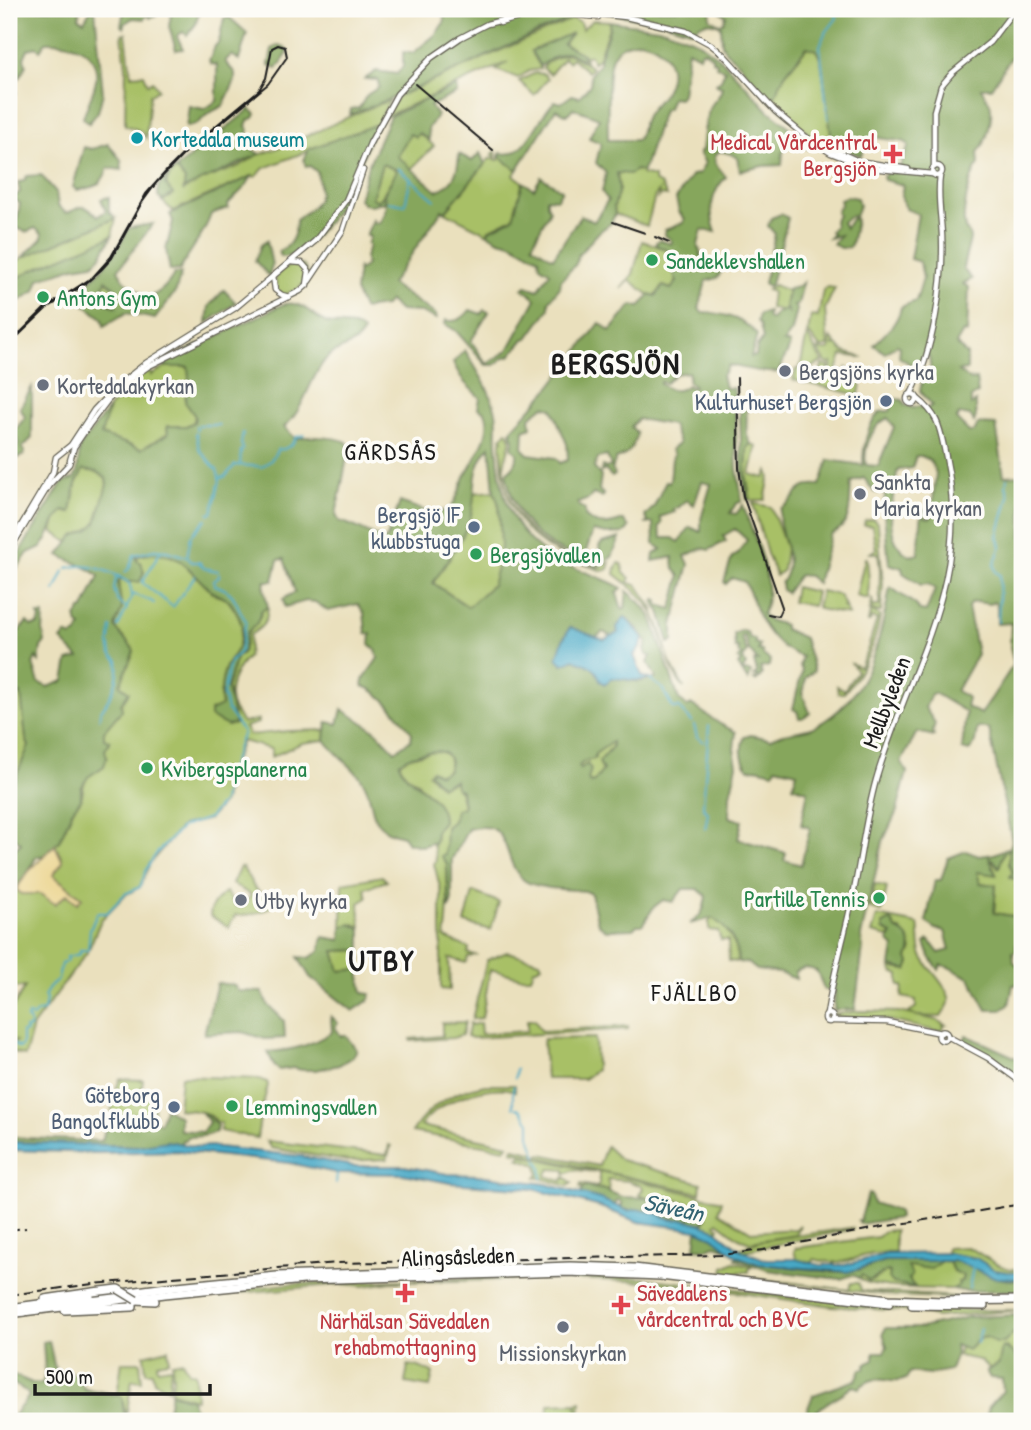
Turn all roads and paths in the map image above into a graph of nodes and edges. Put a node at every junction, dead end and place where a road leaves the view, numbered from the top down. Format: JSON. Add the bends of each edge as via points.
{"nodes":[{"id":1,"x":1015,"y":9,"type":"edge"},
{"id":2,"x":372,"y":138,"type":"junction"},
{"id":3,"x":935,"y":171,"type":"junction"},
{"id":4,"x":289,"y":262,"type":"junction"},
{"id":5,"x":274,"y":275,"type":"junction"},
{"id":6,"x":307,"y":285,"type":"junction"},
{"id":7,"x":289,"y":296,"type":"junction"},
{"id":8,"x":64,"y":452,"type":"junction"},
{"id":9,"x":71,"y":458,"type":"junction"},
{"id":10,"x":55,"y":464,"type":"junction"},
{"id":11,"x":64,"y":468,"type":"junction"},
{"id":12,"x":9,"y":545,"type":"edge"},
{"id":13,"x":9,"y":551,"type":"edge"},
{"id":14,"x":1022,"y":1083,"type":"edge"},
{"id":15,"x":133,"y":1299,"type":"junction"},
{"id":16,"x":155,"y":1301,"type":"dead end"},
{"id":17,"x":1022,"y":1302,"type":"edge"},
{"id":18,"x":11,"y":1310,"type":"edge"},
{"id":19,"x":23,"y":1312,"type":"junction"}],
"edges":[{"from":1,"to":3,"type":"main road","via":[[990,42],[941,86],[934,113]]},
{"from":2,"to":3,"type":"main road","via":[[397,94],[426,64],[481,29],[524,16],[558,13],[630,19],[680,30],[719,53],[804,134],[867,163]]},
{"from":2,"to":4,"type":"main road","via":[[340,211],[315,241]]},
{"from":2,"to":6,"type":"main road","via":[[346,222]]},
{"from":3,"to":14,"type":"main road","name":"Mellbyleden","via":[[942,249],[938,300],[915,398],[933,413],[940,431],[950,480],[950,564],[935,623],[875,783],[834,970],[830,1017],[944,1032],[946,1038],[988,1058]]},
{"from":4,"to":5,"type":"main road"},
{"from":4,"to":6,"type":"main road","via":[[307,267]]},
{"from":5,"to":7,"type":"main road","via":[[275,290]]},
{"from":5,"to":8,"type":"main road","via":[[235,308],[116,387],[93,410]]},
{"from":6,"to":7,"type":"main road"},
{"from":7,"to":9,"type":"main road","via":[[158,361],[125,383],[89,425]]},
{"from":8,"to":9,"type":"main road"},
{"from":8,"to":10,"type":"main road"},
{"from":9,"to":11,"type":"main road"},
{"from":10,"to":11,"type":"main road"},
{"from":10,"to":12,"type":"main road"},
{"from":11,"to":13,"type":"main road"},
{"from":15,"to":16,"type":"highway"},
{"from":15,"to":18,"type":"highway","bridge":true,"via":[[118,1289],[46,1299]]},
{"from":15,"to":19,"type":"highway","via":[[133,1307]]},
{"from":17,"to":18,"type":"highway","via":[[889,1298],[634,1268],[570,1266],[277,1276]]},
{"from":17,"to":19,"type":"highway","name":"Alingsåsleden","via":[[895,1304],[651,1275],[579,1272],[294,1280]]},
{"from":18,"to":19,"type":"highway"}]}
